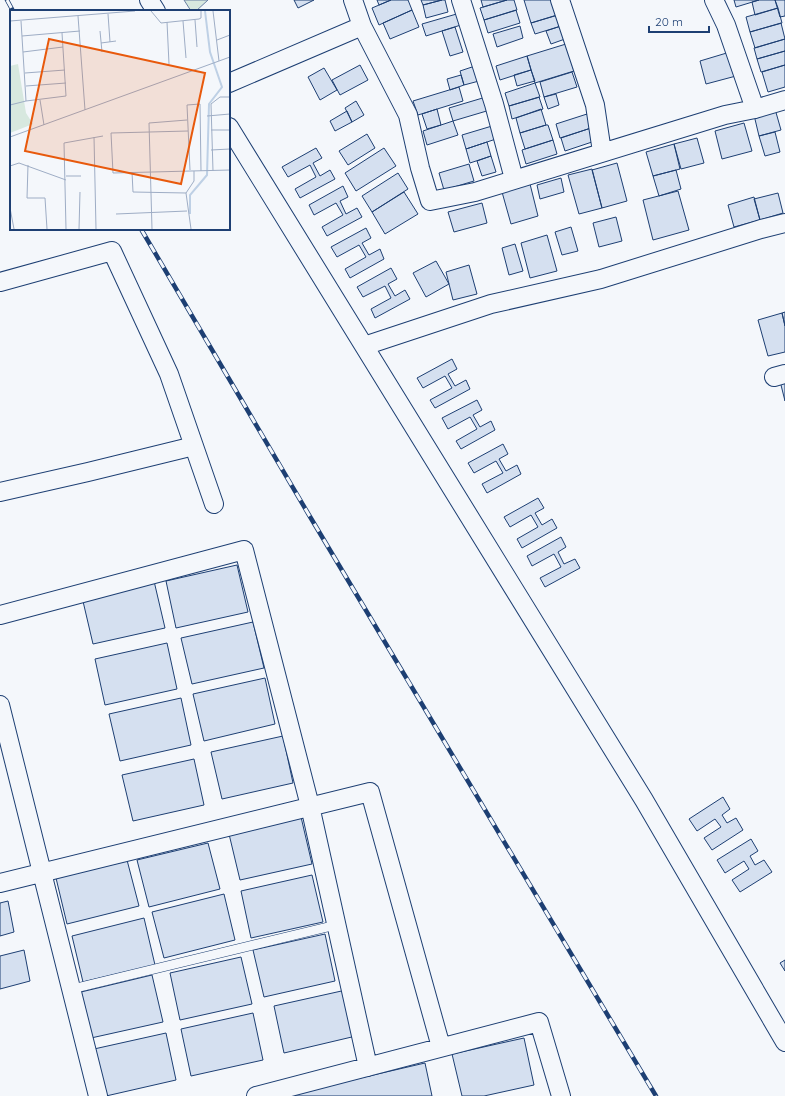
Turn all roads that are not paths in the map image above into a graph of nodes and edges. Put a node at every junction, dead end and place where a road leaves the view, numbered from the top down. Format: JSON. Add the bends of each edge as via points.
{"nodes":[{"id":1,"x":149,"y":0,"type":"edge"},
{"id":2,"x":353,"y":0,"type":"edge"},
{"id":3,"x":461,"y":0,"type":"edge"},
{"id":4,"x":560,"y":0,"type":"edge"},
{"id":5,"x":714,"y":0,"type":"edge"},
{"id":6,"x":155,"y":10,"type":"edge"},
{"id":7,"x":362,"y":26,"type":"junction"},
{"id":8,"x":230,"y":83,"type":"edge"},
{"id":9,"x":785,"y":100,"type":"edge"},
{"id":10,"x":755,"y":109,"type":"junction"},
{"id":11,"x":230,"y":128,"type":"edge"},
{"id":12,"x":602,"y":152,"type":"junction"},
{"id":13,"x":514,"y":179,"type":"junction"},
{"id":14,"x":785,"y":223,"type":"edge"},
{"id":15,"x":0,"y":282,"type":"edge"},
{"id":16,"x":364,"y":346,"type":"junction"},
{"id":17,"x":194,"y":446,"type":"junction"},
{"id":18,"x":0,"y":492,"type":"edge"},
{"id":19,"x":214,"y":504,"type":"dead end"},
{"id":20,"x":0,"y":615,"type":"edge"},
{"id":21,"x":0,"y":705,"type":"edge"},
{"id":22,"x":6,"y":754,"type":"edge"},
{"id":23,"x":310,"y":806,"type":"junction"},
{"id":24,"x":43,"y":872,"type":"junction"},
{"id":25,"x":0,"y":883,"type":"edge"},
{"id":26,"x":336,"y":925,"type":"junction"},
{"id":27,"x":72,"y":989,"type":"junction"},
{"id":28,"x":785,"y":1042,"type":"edge"},
{"id":29,"x":441,"y":1047,"type":"junction"},
{"id":30,"x":368,"y":1067,"type":"junction"},
{"id":31,"x":98,"y":1096,"type":"edge"},
{"id":32,"x":256,"y":1096,"type":"edge"},
{"id":33,"x":561,"y":1096,"type":"edge"}],
"edges":[{"from":1,"to":6,"type":"street"},
{"from":2,"to":7,"type":"street"},
{"from":3,"to":13,"type":"street","via":[[494,104]]},
{"from":4,"to":12,"type":"street","via":[[595,105]]},
{"from":5,"to":10,"type":"street","via":[[726,24]]},
{"from":7,"to":8,"type":"street"},
{"from":7,"to":13,"type":"street","via":[[408,116],[430,201],[475,192]]},
{"from":9,"to":10,"type":"street"},
{"from":10,"to":12,"type":"street","via":[[726,115]]},
{"from":11,"to":16,"type":"street"},
{"from":12,"to":13,"type":"street"},
{"from":14,"to":16,"type":"street","via":[[601,279],[491,304]]},
{"from":15,"to":17,"type":"street","via":[[112,251],[169,374]]},
{"from":16,"to":28,"type":"street","via":[[644,800]]},
{"from":17,"to":18,"type":"street"},
{"from":17,"to":19,"type":"street"},
{"from":20,"to":23,"type":"street","via":[[244,550]]},
{"from":21,"to":22,"type":"street"},
{"from":22,"to":24,"type":"street"},
{"from":23,"to":24,"type":"street"},
{"from":23,"to":26,"type":"street"},
{"from":23,"to":29,"type":"street","via":[[370,792]]},
{"from":24,"to":25,"type":"street"},
{"from":24,"to":27,"type":"street"},
{"from":26,"to":27,"type":"lane"},
{"from":26,"to":30,"type":"street"},
{"from":27,"to":31,"type":"street"},
{"from":29,"to":30,"type":"street"},
{"from":29,"to":33,"type":"street","via":[[539,1022]]},
{"from":30,"to":32,"type":"street"}]}
